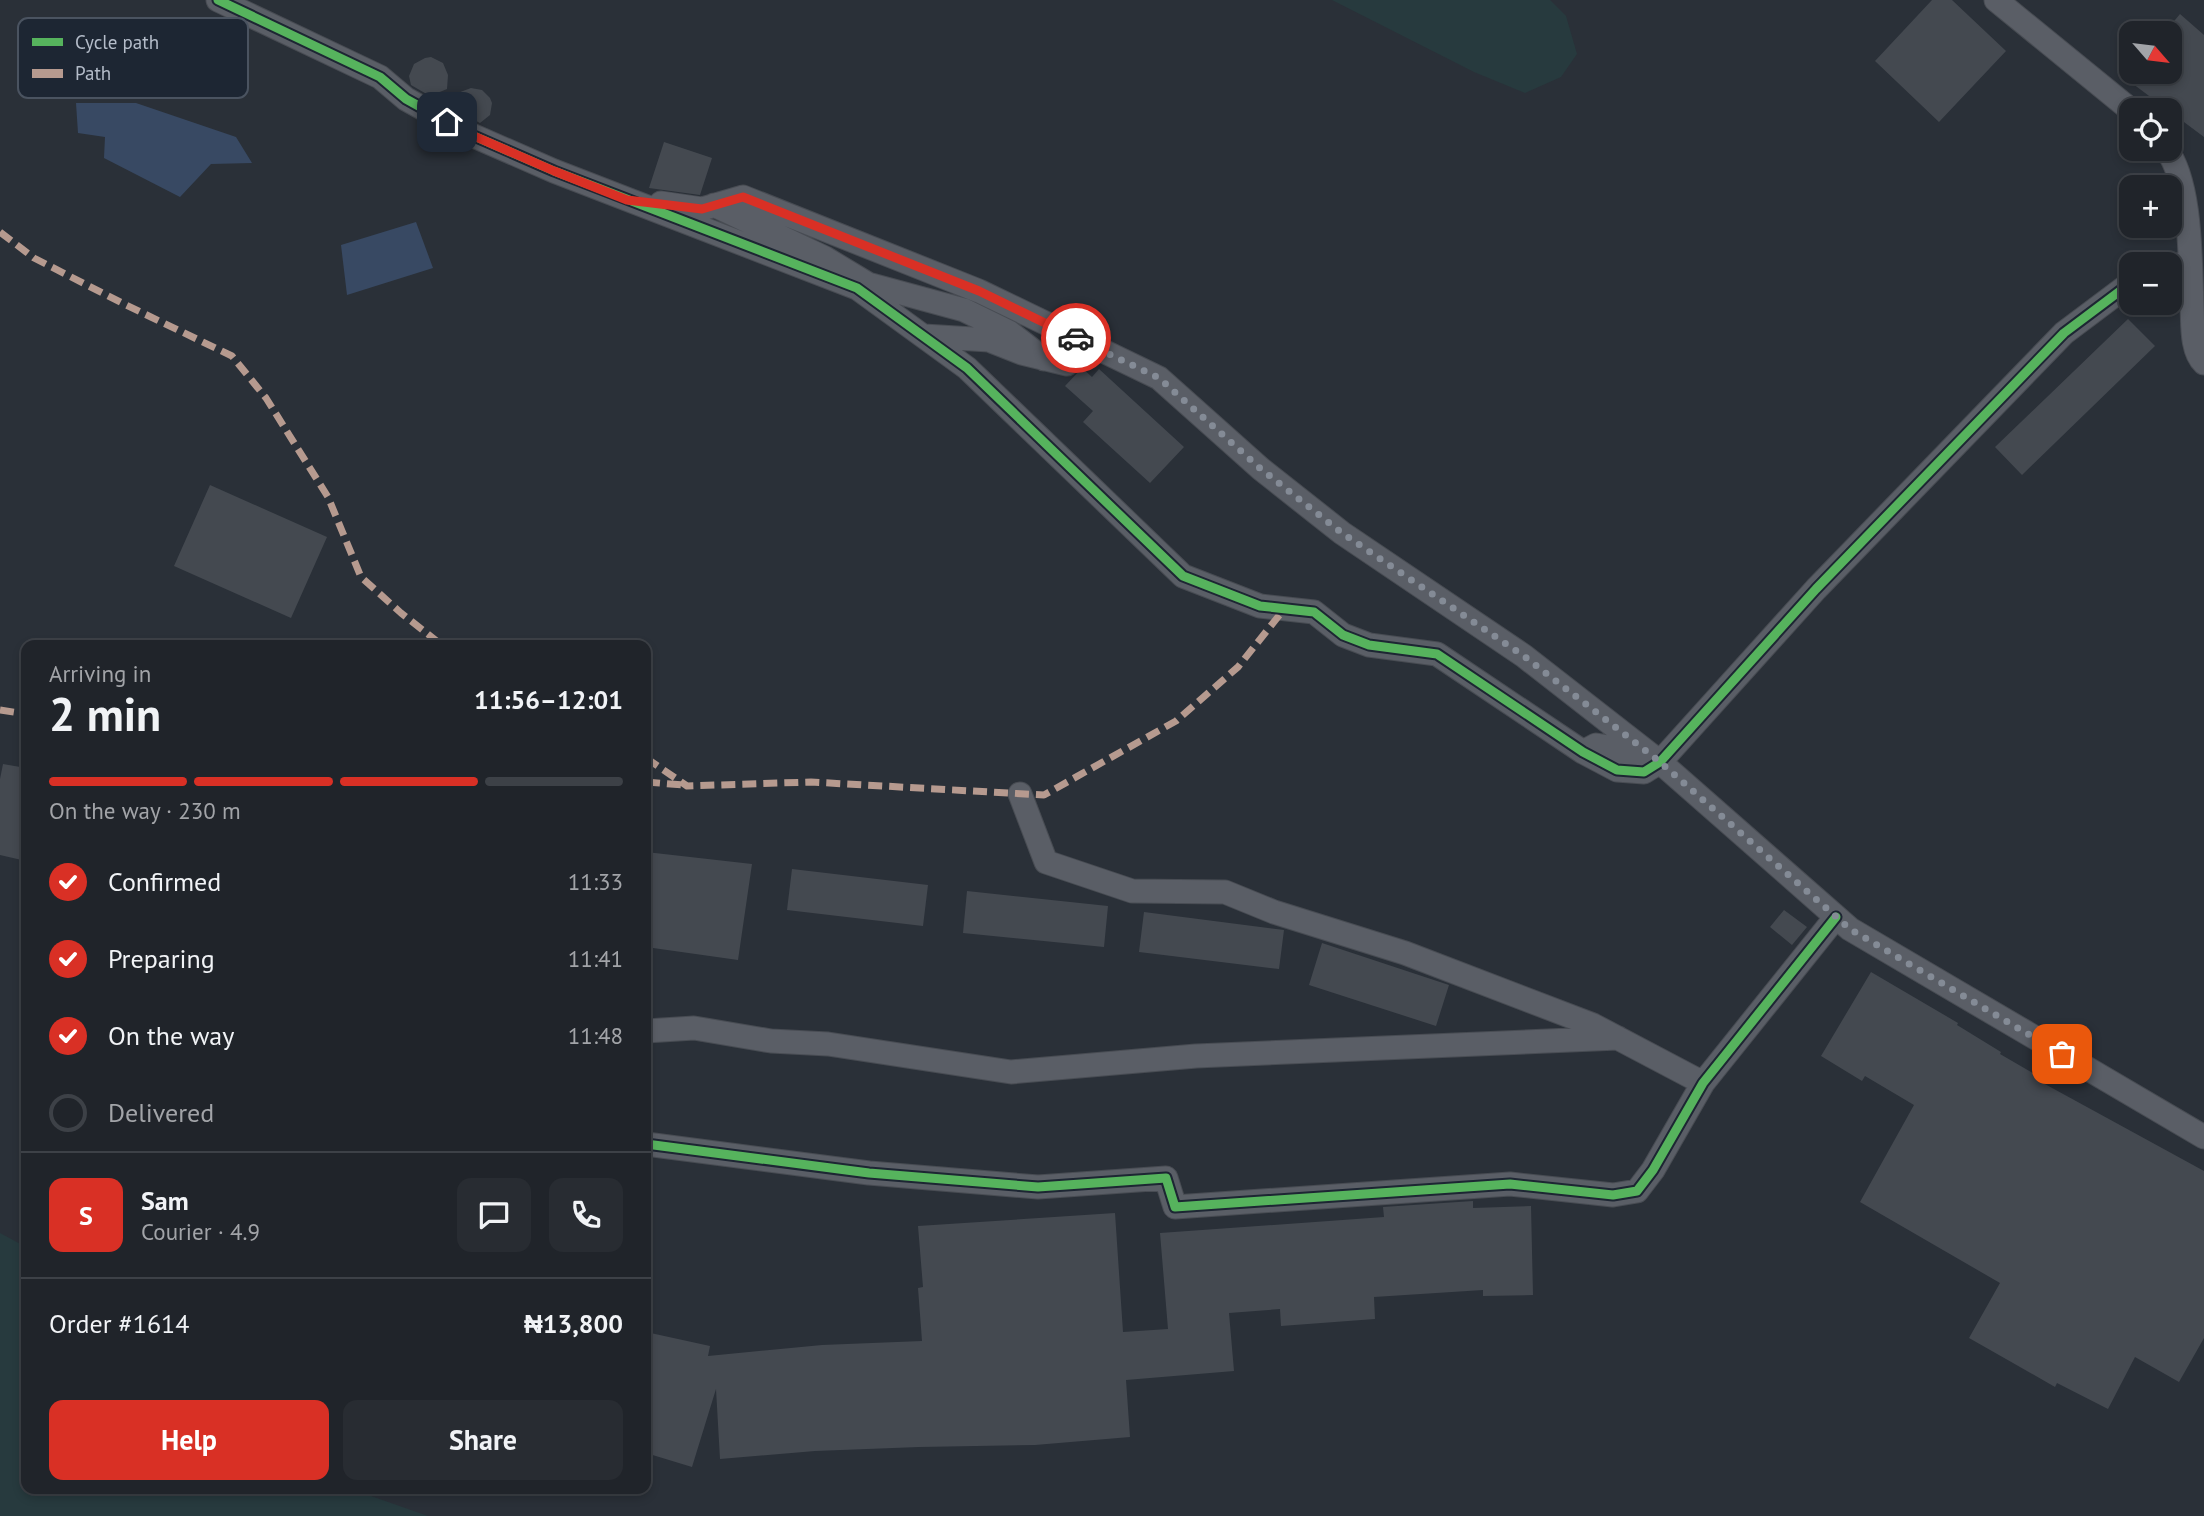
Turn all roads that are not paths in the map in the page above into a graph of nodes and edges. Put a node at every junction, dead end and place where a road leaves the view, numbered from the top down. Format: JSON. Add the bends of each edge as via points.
{"nodes":[{"id":1,"x":218,"y":0,"type":"edge"},
{"id":2,"x":1996,"y":0,"type":"edge"},
{"id":3,"x":2119,"y":100,"type":"edge"},
{"id":4,"x":2171,"y":161,"type":"edge"},
{"id":5,"x":627,"y":200,"type":"junction"},
{"id":6,"x":715,"y":205,"type":"junction"},
{"id":7,"x":2181,"y":252,"type":"edge"},
{"id":8,"x":2182,"y":275,"type":"edge"},
{"id":9,"x":2119,"y":292,"type":"edge"},
{"id":10,"x":922,"y":335,"type":"junction"},
{"id":11,"x":1044,"y":359,"type":"junction"},
{"id":12,"x":2204,"y":363,"type":"edge"},
{"id":13,"x":1067,"y":364,"type":"dead end"},
{"id":14,"x":1660,"y":762,"type":"junction"},
{"id":15,"x":1020,"y":794,"type":"dead end"},
{"id":16,"x":1836,"y":917,"type":"junction"},
{"id":17,"x":651,"y":1031,"type":"edge"},
{"id":18,"x":1619,"y":1038,"type":"junction"},
{"id":19,"x":1703,"y":1083,"type":"junction"},
{"id":20,"x":2204,"y":1137,"type":"edge"},
{"id":21,"x":651,"y":1145,"type":"edge"}],
"edges":[{"from":1,"to":5,"type":"street","via":[[380,77],[406,99],[467,133]]},
{"from":2,"to":3,"type":"street"},
{"from":4,"to":7,"type":"street","via":[[2185,193]]},
{"from":5,"to":6,"type":"street","via":[[702,209]]},
{"from":5,"to":10,"type":"street","via":[[857,288]]},
{"from":6,"to":11,"type":"street","via":[[868,284],[964,310],[1009,332]]},
{"from":6,"to":14,"type":"street","via":[[743,197],[979,291],[1159,378],[1261,469],[1342,533],[1524,656]]},
{"from":8,"to":12,"type":"street","via":[[2199,358]]},
{"from":9,"to":14,"type":"street","via":[[2064,333],[1816,589]]},
{"from":10,"to":11,"type":"street","via":[[989,340]]},
{"from":10,"to":14,"type":"street","via":[[967,368],[1183,576],[1261,606],[1314,611],[1343,635],[1369,645],[1437,654],[1617,770],[1644,772]]},
{"from":11,"to":13,"type":"street"},
{"from":14,"to":16,"type":"street"},
{"from":15,"to":18,"type":"street","via":[[1046,862],[1132,891],[1225,892],[1405,953]]},
{"from":16,"to":19,"type":"street"},
{"from":16,"to":20,"type":"street"},
{"from":17,"to":18,"type":"street","via":[[694,1028],[1011,1072],[1196,1056]]},
{"from":18,"to":19,"type":"street"},
{"from":19,"to":21,"type":"street","via":[[1654,1170],[1637,1191],[1613,1195],[1510,1184],[1175,1207],[1166,1178],[1038,1187],[869,1173]]}]}
